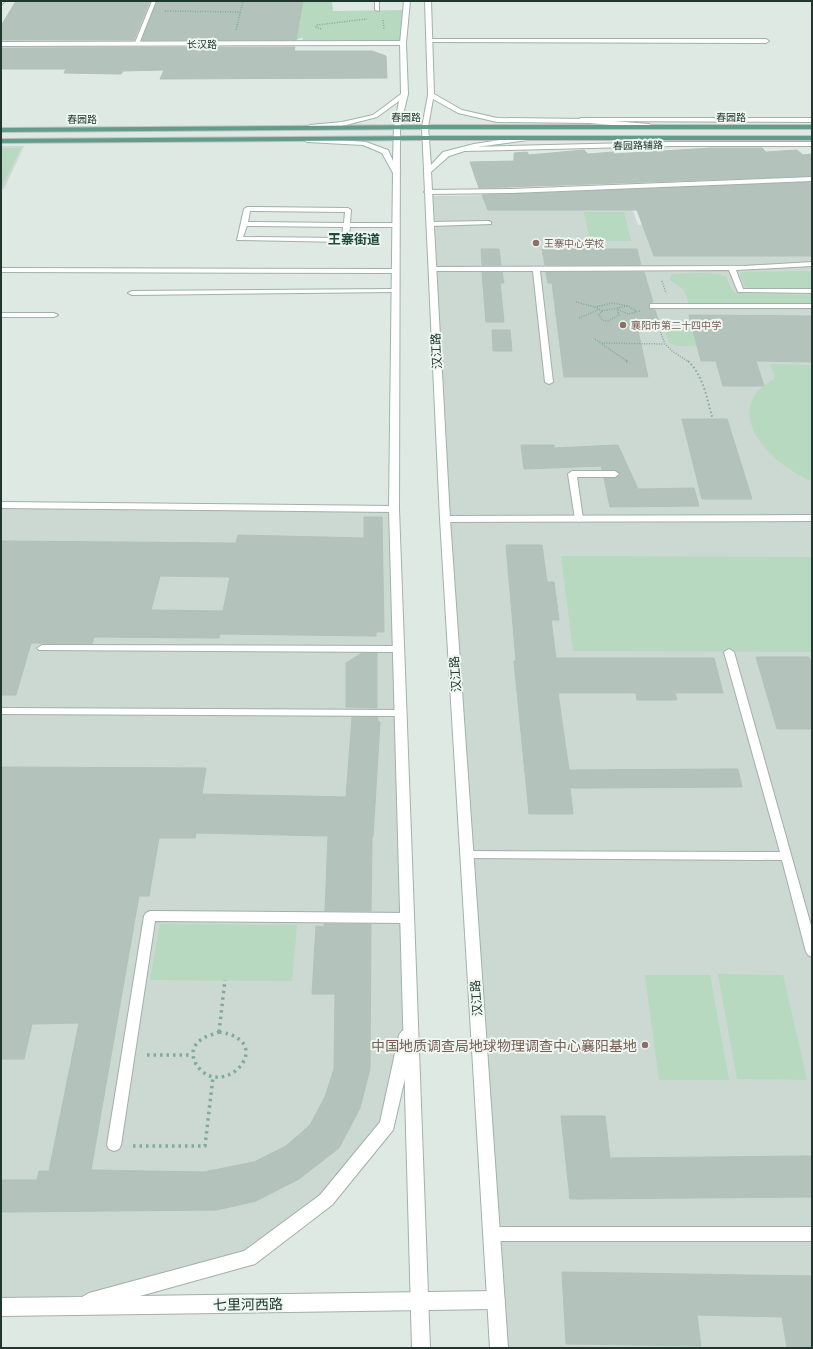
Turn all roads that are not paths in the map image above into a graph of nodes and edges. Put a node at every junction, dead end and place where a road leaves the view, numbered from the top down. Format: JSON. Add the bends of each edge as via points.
{"nodes":[{"id":1,"x":3,"y":1,"type":"edge"},
{"id":2,"x":154,"y":1,"type":"edge"},
{"id":3,"x":378,"y":1,"type":"edge"},
{"id":4,"x":407,"y":1,"type":"edge"},
{"id":5,"x":428,"y":1,"type":"edge"},
{"id":6,"x":1,"y":4,"type":"edge"},
{"id":7,"x":377,"y":10,"type":"dead end"},
{"id":8,"x":429,"y":41,"type":"junction"},
{"id":9,"x":766,"y":41,"type":"dead end"},
{"id":10,"x":404,"y":43,"type":"junction"},
{"id":11,"x":1,"y":44,"type":"edge"},
{"id":12,"x":136,"y":44,"type":"junction"},
{"id":13,"x":405,"y":94,"type":"junction"},
{"id":14,"x":432,"y":95,"type":"junction"},
{"id":15,"x":812,"y":120,"type":"edge"},
{"id":16,"x":550,"y":121,"type":"junction"},
{"id":17,"x":661,"y":127,"type":"junction"},
{"id":18,"x":812,"y":127,"type":"edge"},
{"id":19,"x":304,"y":128,"type":"junction"},
{"id":20,"x":1,"y":130,"type":"edge"},
{"id":21,"x":425,"y":132,"type":"junction"},
{"id":22,"x":397,"y":133,"type":"junction"},
{"id":23,"x":527,"y":138,"type":"junction"},
{"id":24,"x":767,"y":138,"type":"junction"},
{"id":25,"x":812,"y":138,"type":"edge"},
{"id":26,"x":296,"y":139,"type":"junction"},
{"id":27,"x":1,"y":141,"type":"edge"},
{"id":28,"x":717,"y":144,"type":"junction"},
{"id":29,"x":812,"y":144,"type":"edge"},
{"id":30,"x":464,"y":149,"type":"junction"},
{"id":31,"x":427,"y":172,"type":"junction"},
{"id":32,"x":396,"y":173,"type":"junction"},
{"id":33,"x":812,"y":179,"type":"edge"},
{"id":34,"x":428,"y":192,"type":"junction"},
{"id":35,"x":489,"y":223,"type":"dead end"},
{"id":36,"x":244,"y":224,"type":"junction"},
{"id":37,"x":346,"y":224,"type":"junction"},
{"id":38,"x":430,"y":224,"type":"junction"},
{"id":39,"x":396,"y":225,"type":"junction"},
{"id":40,"x":812,"y":264,"type":"edge"},
{"id":41,"x":732,"y":268,"type":"junction"},
{"id":42,"x":432,"y":269,"type":"junction"},
{"id":43,"x":536,"y":269,"type":"junction"},
{"id":44,"x":1,"y":270,"type":"edge"},
{"id":45,"x":395,"y":271,"type":"junction"},
{"id":46,"x":395,"y":291,"type":"junction"},
{"id":47,"x":812,"y":291,"type":"edge"},
{"id":48,"x":132,"y":293,"type":"dead end"},
{"id":49,"x":812,"y":306,"type":"edge"},
{"id":50,"x":654,"y":309,"type":"road end"},
{"id":51,"x":1,"y":315,"type":"edge"},
{"id":52,"x":54,"y":315,"type":"dead end"},
{"id":53,"x":549,"y":382,"type":"dead end"},
{"id":54,"x":615,"y":474,"type":"dead end"},
{"id":55,"x":1,"y":505,"type":"edge"},
{"id":56,"x":394,"y":509,"type":"junction"},
{"id":57,"x":812,"y":518,"type":"edge"},
{"id":58,"x":445,"y":519,"type":"junction"},
{"id":59,"x":579,"y":519,"type":"junction"},
{"id":60,"x":42,"y":648,"type":"dead end"},
{"id":61,"x":398,"y":649,"type":"junction"},
{"id":62,"x":729,"y":652,"type":"dead end"},
{"id":63,"x":1,"y":711,"type":"edge"},
{"id":64,"x":400,"y":713,"type":"junction"},
{"id":65,"x":467,"y":855,"type":"junction"},
{"id":66,"x":787,"y":856,"type":"junction"},
{"id":67,"x":407,"y":918,"type":"junction"},
{"id":68,"x":812,"y":952,"type":"edge"},
{"id":69,"x":410,"y":1020,"type":"junction"},
{"id":70,"x":114,"y":1145,"type":"road end"},
{"id":71,"x":491,"y":1234,"type":"junction"},
{"id":72,"x":812,"y":1234,"type":"edge"},
{"id":73,"x":496,"y":1300,"type":"junction"},
{"id":74,"x":420,"y":1302,"type":"junction"},
{"id":75,"x":73,"y":1306,"type":"junction"},
{"id":76,"x":1,"y":1307,"type":"edge"},
{"id":77,"x":421,"y":1348,"type":"edge"},
{"id":78,"x":499,"y":1348,"type":"edge"}],
"edges":[{"from":1,"to":6,"type":"lane"},
{"from":2,"to":12,"type":"lane"},
{"from":3,"to":7,"type":"lane"},
{"from":4,"to":10,"type":"main road"},
{"from":5,"to":8,"type":"main road","name":"汉江路"},
{"from":8,"to":9,"type":"lane"},
{"from":8,"to":14,"type":"main road","name":"汉江路"},
{"from":10,"to":12,"type":"main road","name":"长汉路"},
{"from":10,"to":13,"type":"main road"},
{"from":11,"to":12,"type":"main road","name":"长汉路"},
{"from":13,"to":19,"type":"main road","via":[[375,116],[342,124]]},
{"from":13,"to":22,"type":"main road"},
{"from":14,"to":16,"type":"main road","via":[[468,114],[497,120]]},
{"from":14,"to":21,"type":"main road","name":"汉江路"},
{"from":15,"to":16,"type":"main road"},
{"from":16,"to":17,"type":"main road"},
{"from":17,"to":18,"type":"main road","name":"春园路"},
{"from":17,"to":21,"type":"main road","name":"春园路"},
{"from":19,"to":20,"type":"main road","name":"春园路"},
{"from":19,"to":22,"type":"main road","name":"春园路"},
{"from":21,"to":22,"type":"main road","name":"春园路"},
{"from":21,"to":22,"type":"main road","name":"春园路"},
{"from":21,"to":23,"type":"main road","name":"春园路"},
{"from":21,"to":31,"type":"main road","name":"汉江路"},
{"from":22,"to":26,"type":"main road","name":"春园路"},
{"from":22,"to":32,"type":"main road"},
{"from":23,"to":24,"type":"main road","name":"春园路"},
{"from":23,"to":30,"type":"main road"},
{"from":24,"to":25,"type":"main road","name":"春园路"},
{"from":24,"to":28,"type":"main road"},
{"from":26,"to":27,"type":"main road","name":"春园路"},
{"from":26,"to":32,"type":"main road","via":[[364,143],[385,152]]},
{"from":28,"to":29,"type":"main road","name":"春园路辅路"},
{"from":28,"to":30,"type":"main road","name":"春园路辅路"},
{"from":30,"to":31,"type":"main road","via":[[446,154]]},
{"from":31,"to":34,"type":"main road","name":"汉江路"},
{"from":32,"to":39,"type":"main road"},
{"from":33,"to":34,"type":"main road","via":[[511,192]]},
{"from":34,"to":38,"type":"main road","name":"汉江路"},
{"from":35,"to":38,"type":"lane"},
{"from":36,"to":37,"type":"lane"},
{"from":36,"to":37,"type":"lane","via":[[247,210],[348,210]]},
{"from":36,"to":37,"type":"lane","via":[[239,239],[345,240]]},
{"from":37,"to":39,"type":"lane"},
{"from":38,"to":42,"type":"main road","name":"汉江路"},
{"from":39,"to":45,"type":"main road"},
{"from":40,"to":41,"type":"lane"},
{"from":41,"to":43,"type":"lane"},
{"from":41,"to":47,"type":"lane","via":[[740,291]]},
{"from":42,"to":43,"type":"lane"},
{"from":42,"to":58,"type":"main road","name":"汉江路"},
{"from":43,"to":53,"type":"lane"},
{"from":44,"to":45,"type":"lane"},
{"from":45,"to":46,"type":"main road"},
{"from":46,"to":48,"type":"lane"},
{"from":46,"to":56,"type":"main road"},
{"from":49,"to":50,"type":"lane"},
{"from":51,"to":52,"type":"lane"},
{"from":54,"to":59,"type":"lane","via":[[572,474]]},
{"from":55,"to":56,"type":"main road"},
{"from":56,"to":61,"type":"main road"},
{"from":57,"to":59,"type":"main road"},
{"from":58,"to":59,"type":"main road"},
{"from":58,"to":65,"type":"main road","name":"汉江路"},
{"from":60,"to":61,"type":"lane"},
{"from":61,"to":64,"type":"main road"},
{"from":62,"to":66,"type":"lane"},
{"from":63,"to":64,"type":"lane"},
{"from":64,"to":67,"type":"main road"},
{"from":65,"to":66,"type":"lane"},
{"from":65,"to":71,"type":"main road","name":"汉江路"},
{"from":66,"to":68,"type":"lane"},
{"from":67,"to":69,"type":"main road"},
{"from":67,"to":70,"type":"lane","via":[[150,916]]},
{"from":69,"to":74,"type":"main road"},
{"from":69,"to":75,"type":"main road","via":[[387,1125],[326,1200],[249,1258]]},
{"from":71,"to":72,"type":"lane"},
{"from":71,"to":73,"type":"main road","name":"汉江路"},
{"from":73,"to":74,"type":"main road","name":"七里河西路"},
{"from":73,"to":78,"type":"main road","name":"汉江路"},
{"from":74,"to":75,"type":"main road","name":"七里河西路"},
{"from":74,"to":77,"type":"main road"},
{"from":75,"to":76,"type":"main road","name":"七里河西路"}]}
